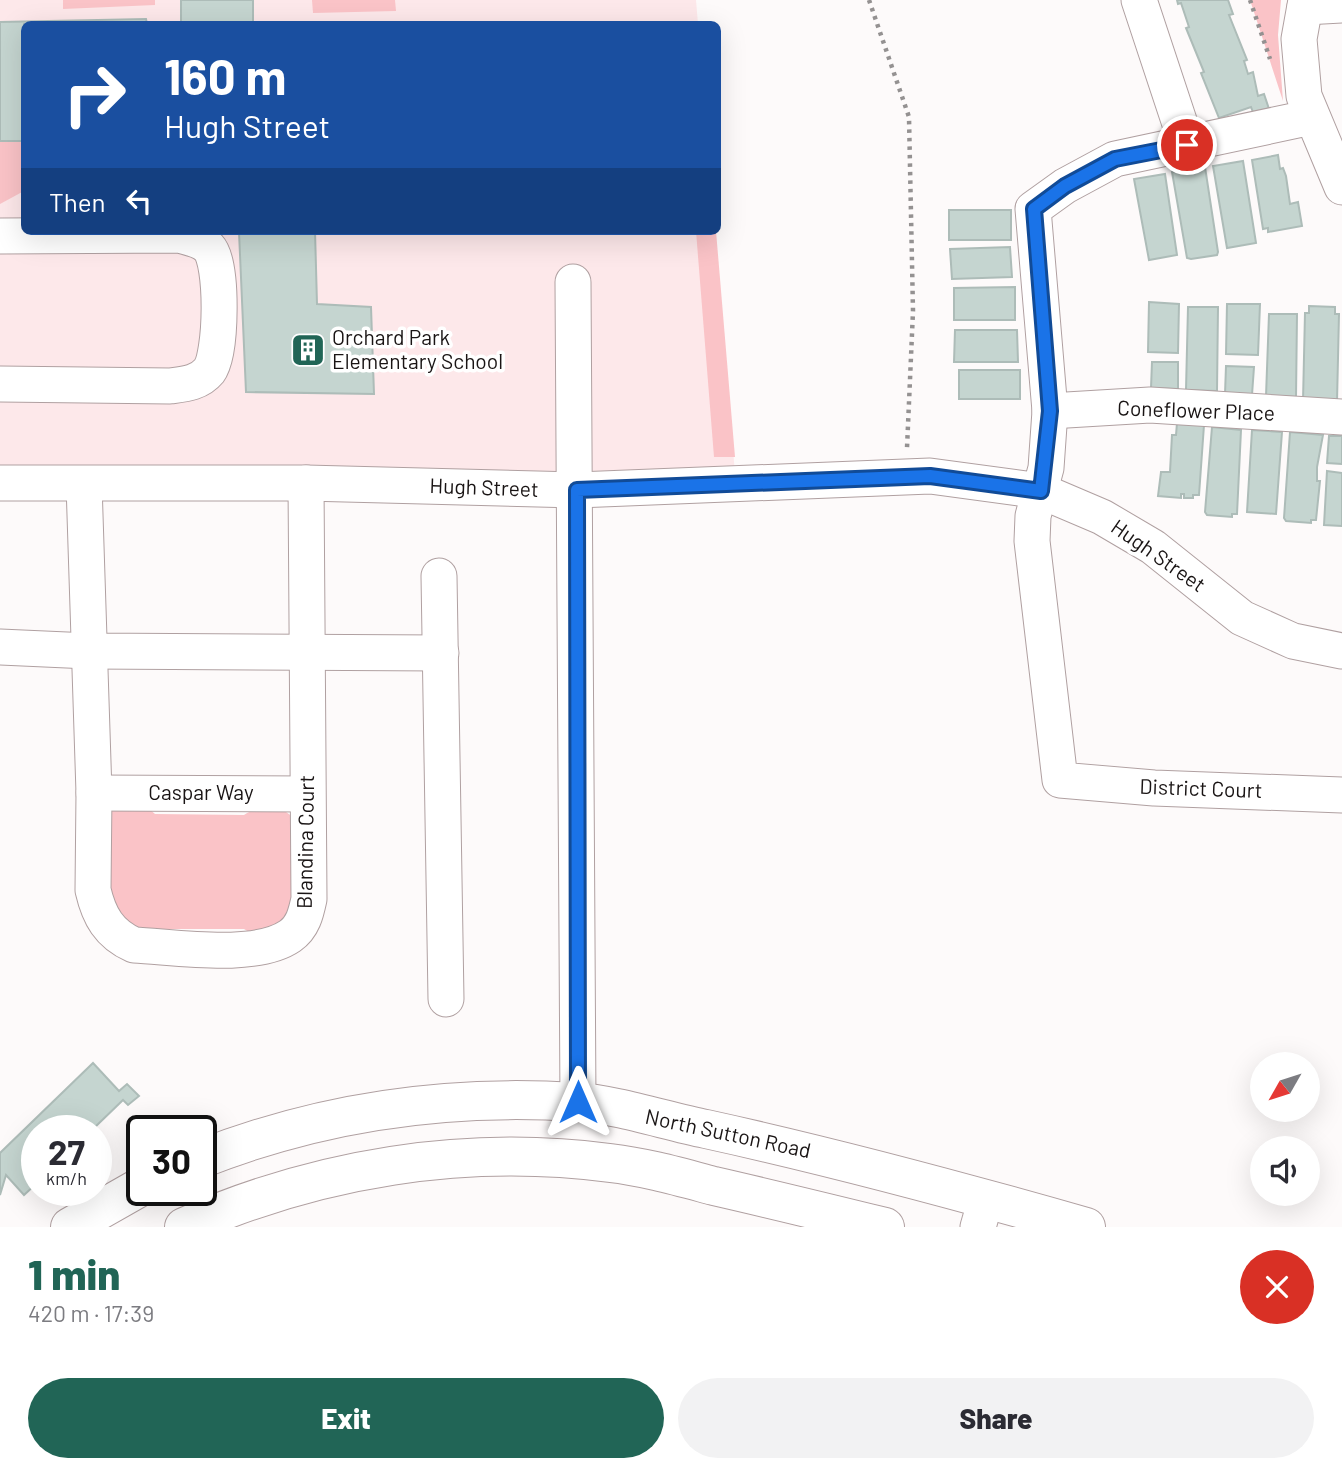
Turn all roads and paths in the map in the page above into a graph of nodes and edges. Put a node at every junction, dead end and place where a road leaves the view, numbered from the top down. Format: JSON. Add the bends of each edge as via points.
{"nodes":[{"id":1,"x":869,"y":0,"type":"edge"},
{"id":2,"x":1139,"y":0,"type":"edge"},
{"id":3,"x":1250,"y":0,"type":"edge"},
{"id":4,"x":1305,"y":3,"type":"edge"},
{"id":5,"x":1342,"y":5,"type":"edge"},
{"id":6,"x":1271,"y":63,"type":"dead end"},
{"id":7,"x":1312,"y":117,"type":"junction"},
{"id":8,"x":1187,"y":145,"type":"junction"},
{"id":9,"x":1342,"y":187,"type":"edge"},
{"id":10,"x":0,"y":236,"type":"edge"},
{"id":11,"x":573,"y":282,"type":"dead end"},
{"id":12,"x":0,"y":384,"type":"edge"},
{"id":13,"x":1050,"y":411,"type":"junction"},
{"id":14,"x":1342,"y":417,"type":"edge"},
{"id":15,"x":906,"y":477,"type":"junction"},
{"id":16,"x":0,"y":483,"type":"edge"},
{"id":17,"x":306,"y":483,"type":"junction"},
{"id":18,"x":84,"y":484,"type":"junction"},
{"id":19,"x":577,"y":490,"type":"junction"},
{"id":20,"x":1041,"y":491,"type":"junction"},
{"id":21,"x":439,"y":576,"type":"dead end"},
{"id":22,"x":0,"y":647,"type":"edge"},
{"id":23,"x":89,"y":651,"type":"junction"},
{"id":24,"x":309,"y":651,"type":"junction"},
{"id":25,"x":1342,"y":651,"type":"edge"},
{"id":26,"x":441,"y":653,"type":"junction"},
{"id":27,"x":94,"y":793,"type":"junction"},
{"id":28,"x":307,"y":794,"type":"junction"},
{"id":29,"x":1342,"y":794,"type":"edge"},
{"id":30,"x":446,"y":999,"type":"dead end"},
{"id":31,"x":578,"y":1102,"type":"junction"},
{"id":32,"x":217,"y":1153,"type":"edge"},
{"id":33,"x":126,"y":1195,"type":"edge"},
{"id":34,"x":982,"y":1213,"type":"edge"},
{"id":35,"x":70,"y":1227,"type":"edge"},
{"id":36,"x":184,"y":1227,"type":"edge"},
{"id":37,"x":885,"y":1227,"type":"edge"},
{"id":38,"x":1086,"y":1227,"type":"edge"}],
"edges":[{"from":1,"to":15,"type":"path","via":[[909,117],[913,311]]},
{"from":2,"to":8,"type":"street"},
{"from":3,"to":6,"type":"path"},
{"from":4,"to":5,"type":"street"},
{"from":4,"to":7,"type":"street","via":[[1299,39],[1304,96]]},
{"from":7,"to":8,"type":"street"},
{"from":7,"to":9,"type":"street"},
{"from":8,"to":13,"type":"street","via":[[1115,159],[1034,209]]},
{"from":10,"to":12,"type":"street","via":[[179,235],[196,240],[209,248],[216,263],[218,348],[210,370],[195,382],[170,386]]},
{"from":11,"to":19,"type":"street"},
{"from":13,"to":14,"type":"street","name":"Coneflower Place","via":[[1150,405]]},
{"from":13,"to":20,"type":"street"},
{"from":15,"to":19,"type":"street","name":"Hugh Street"},
{"from":15,"to":20,"type":"street","name":"Hugh Street"},
{"from":16,"to":18,"type":"street","name":"Hugh Street"},
{"from":17,"to":18,"type":"street","name":"Hugh Street"},
{"from":17,"to":19,"type":"street","name":"Hugh Street"},
{"from":17,"to":24,"type":"street","name":"Blandina Court"},
{"from":18,"to":23,"type":"street","name":"Blandina Court"},
{"from":19,"to":31,"type":"street"},
{"from":20,"to":25,"type":"street","name":"Hugh Street","via":[[1102,517],[1153,547],[1242,618],[1293,641]]},
{"from":20,"to":29,"type":"street","name":"District Court","via":[[1032,541],[1060,780]]},
{"from":21,"to":26,"type":"street"},
{"from":22,"to":23,"type":"street"},
{"from":23,"to":24,"type":"street"},
{"from":23,"to":27,"type":"street","name":"Blandina Court"},
{"from":24,"to":26,"type":"street"},
{"from":24,"to":28,"type":"street","name":"Blandina Court"},
{"from":26,"to":30,"type":"street"},
{"from":27,"to":28,"type":"street","name":"Caspar Way"},
{"from":27,"to":28,"type":"street","name":"Blandina Court","via":[[93,890],[100,913],[116,937],[134,945],[259,949],[290,936],[304,920],[309,898]]},
{"from":31,"to":32,"type":"main road","name":"North Sutton Road","via":[[494,1102],[352,1114],[292,1126]]},
{"from":31,"to":34,"type":"main road","name":"North Sutton Road","via":[[816,1153]]},
{"from":33,"to":35,"type":"main road"},
{"from":34,"to":38,"type":"main road","name":"North Sutton Road"},
{"from":36,"to":37,"type":"main road","via":[[257,1197],[341,1173],[429,1160],[489,1158],[611,1163]]}]}
